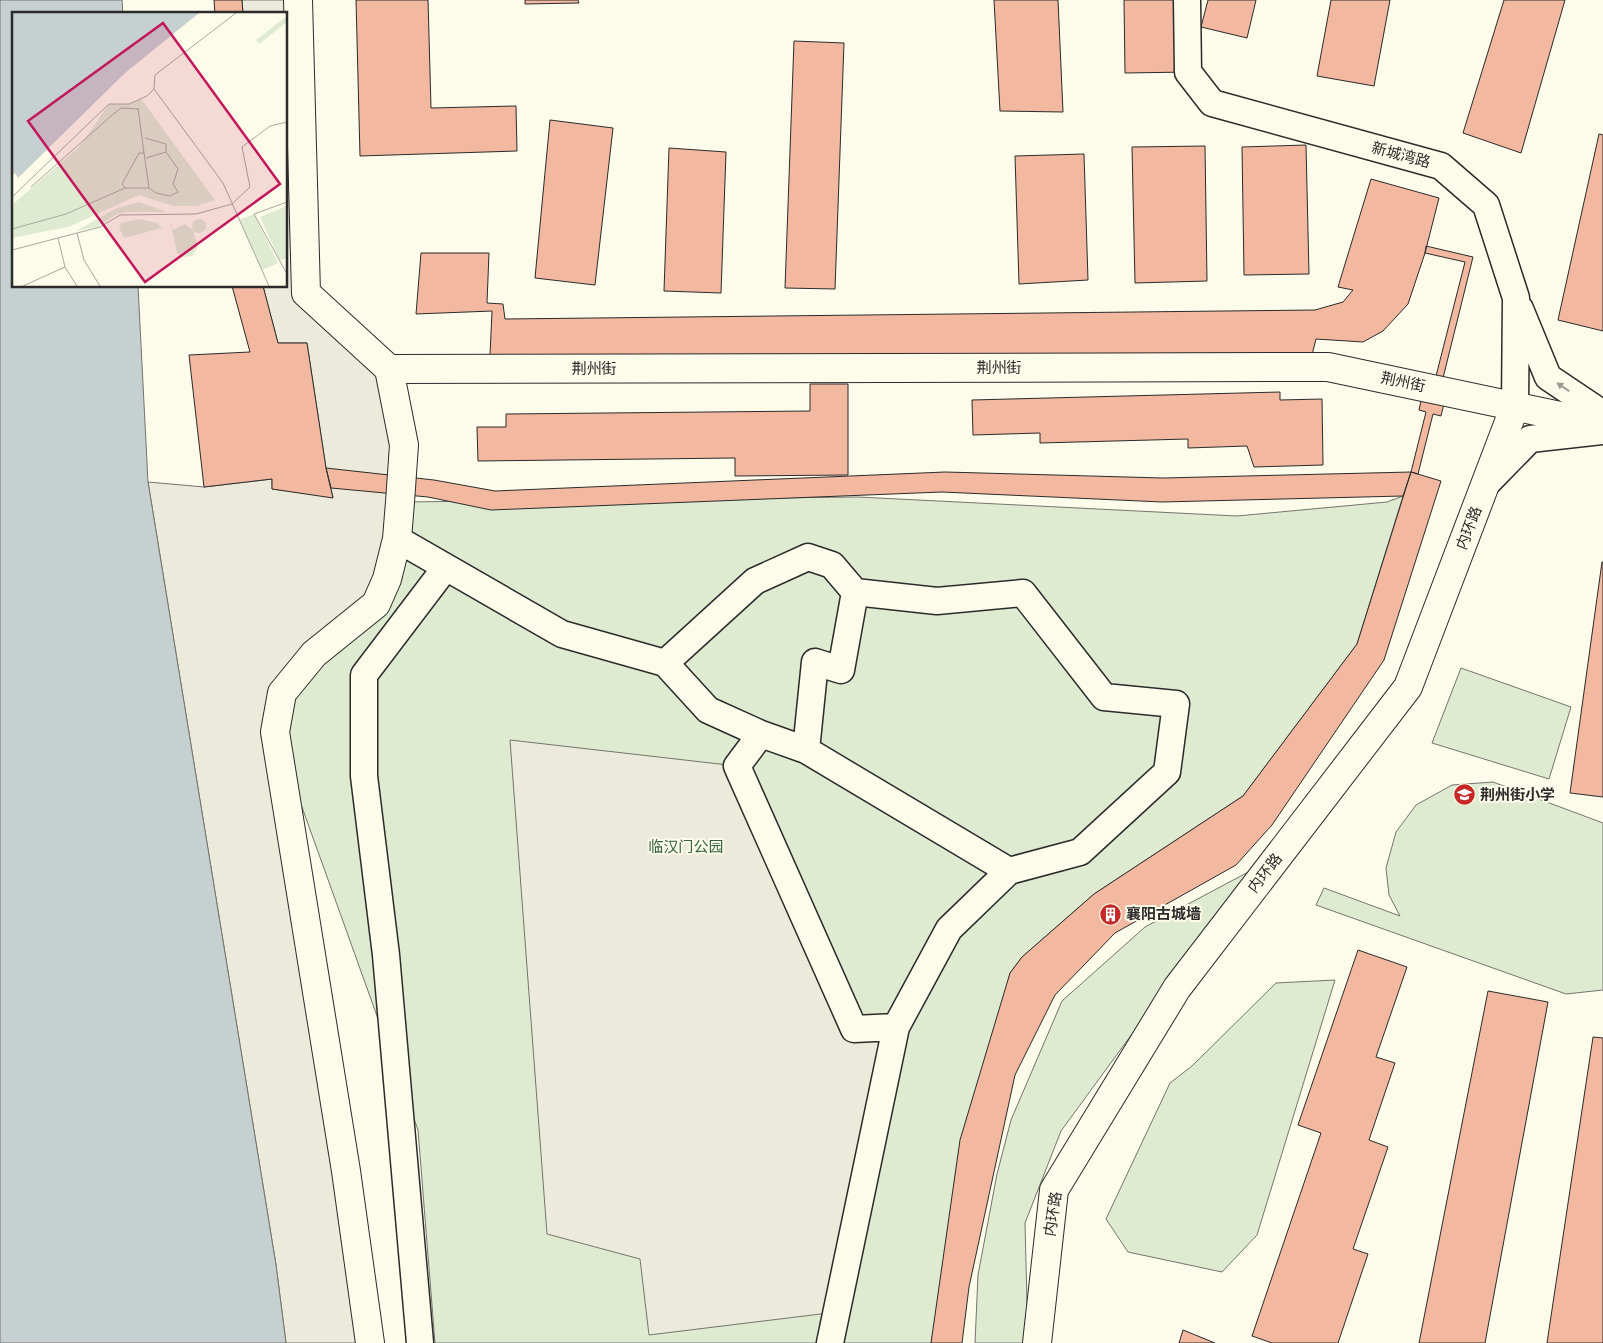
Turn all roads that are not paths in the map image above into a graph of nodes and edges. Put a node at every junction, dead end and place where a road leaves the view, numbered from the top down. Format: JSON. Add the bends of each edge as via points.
{"nodes":[{"id":1,"x":298,"y":0,"type":"edge"},
{"id":2,"x":1187,"y":0,"type":"edge"},
{"id":3,"x":1516,"y":298,"type":"junction"},
{"id":4,"x":390,"y":369,"type":"junction"},
{"id":5,"x":1515,"y":406,"type":"junction"},
{"id":6,"x":1603,"y":414,"type":"edge"},
{"id":7,"x":1603,"y":425,"type":"edge"},
{"id":8,"x":1603,"y":432,"type":"edge"},
{"id":9,"x":1486,"y":484,"type":"junction"},
{"id":10,"x":397,"y":539,"type":"junction"},
{"id":11,"x":446,"y":567,"type":"junction"},
{"id":12,"x":855,"y":592,"type":"junction"},
{"id":13,"x":666,"y":663,"type":"junction"},
{"id":14,"x":761,"y":734,"type":"junction"},
{"id":15,"x":806,"y":750,"type":"junction"},
{"id":16,"x":1009,"y":871,"type":"junction"},
{"id":17,"x":896,"y":1027,"type":"junction"},
{"id":18,"x":370,"y":1343,"type":"edge"},
{"id":19,"x":420,"y":1343,"type":"edge"},
{"id":20,"x":830,"y":1343,"type":"edge"},
{"id":21,"x":1038,"y":1343,"type":"edge"}],
"edges":[{"from":1,"to":4,"type":"street","via":[[306,293]]},
{"from":2,"to":3,"type":"street","name":"新城湾路","via":[[1188,72],[1212,104],[1441,166],[1486,205]]},
{"from":3,"to":5,"type":"street","name":"新城湾路"},
{"from":6,"to":3,"type":"street","one_way":true,"via":[[1548,377]]},
{"from":4,"to":5,"type":"street","name":"荆州街","via":[[1328,367]]},
{"from":4,"to":10,"type":"street","via":[[404,445]]},
{"from":5,"to":7,"type":"street","name":"荆州街"},
{"from":5,"to":9,"type":"street","name":"内环路"},
{"from":8,"to":9,"type":"street","via":[[1530,439]]},
{"from":9,"to":21,"type":"street","name":"内环路","via":[[1408,688],[1177,988],[1054,1190]]},
{"from":10,"to":11,"type":"street"},
{"from":10,"to":18,"type":"street","via":[[387,579],[376,604],[314,654],[282,693],[275,732]]},
{"from":11,"to":13,"type":"street","via":[[562,634]]},
{"from":11,"to":19,"type":"street","via":[[364,675],[364,776],[386,956]]},
{"from":12,"to":13,"type":"street","via":[[832,565],[808,557],[755,581]]},
{"from":12,"to":15,"type":"street","via":[[841,670],[815,662]]},
{"from":12,"to":16,"type":"street","via":[[937,601],[1023,593],[1104,697],[1176,704],[1167,772],[1080,852]]},
{"from":13,"to":14,"type":"street","via":[[708,710]]},
{"from":14,"to":15,"type":"street"},
{"from":14,"to":17,"type":"street","via":[[737,766],[854,1029]]},
{"from":15,"to":16,"type":"street"},
{"from":16,"to":17,"type":"street","via":[[949,929]]},
{"from":17,"to":20,"type":"street"}]}
